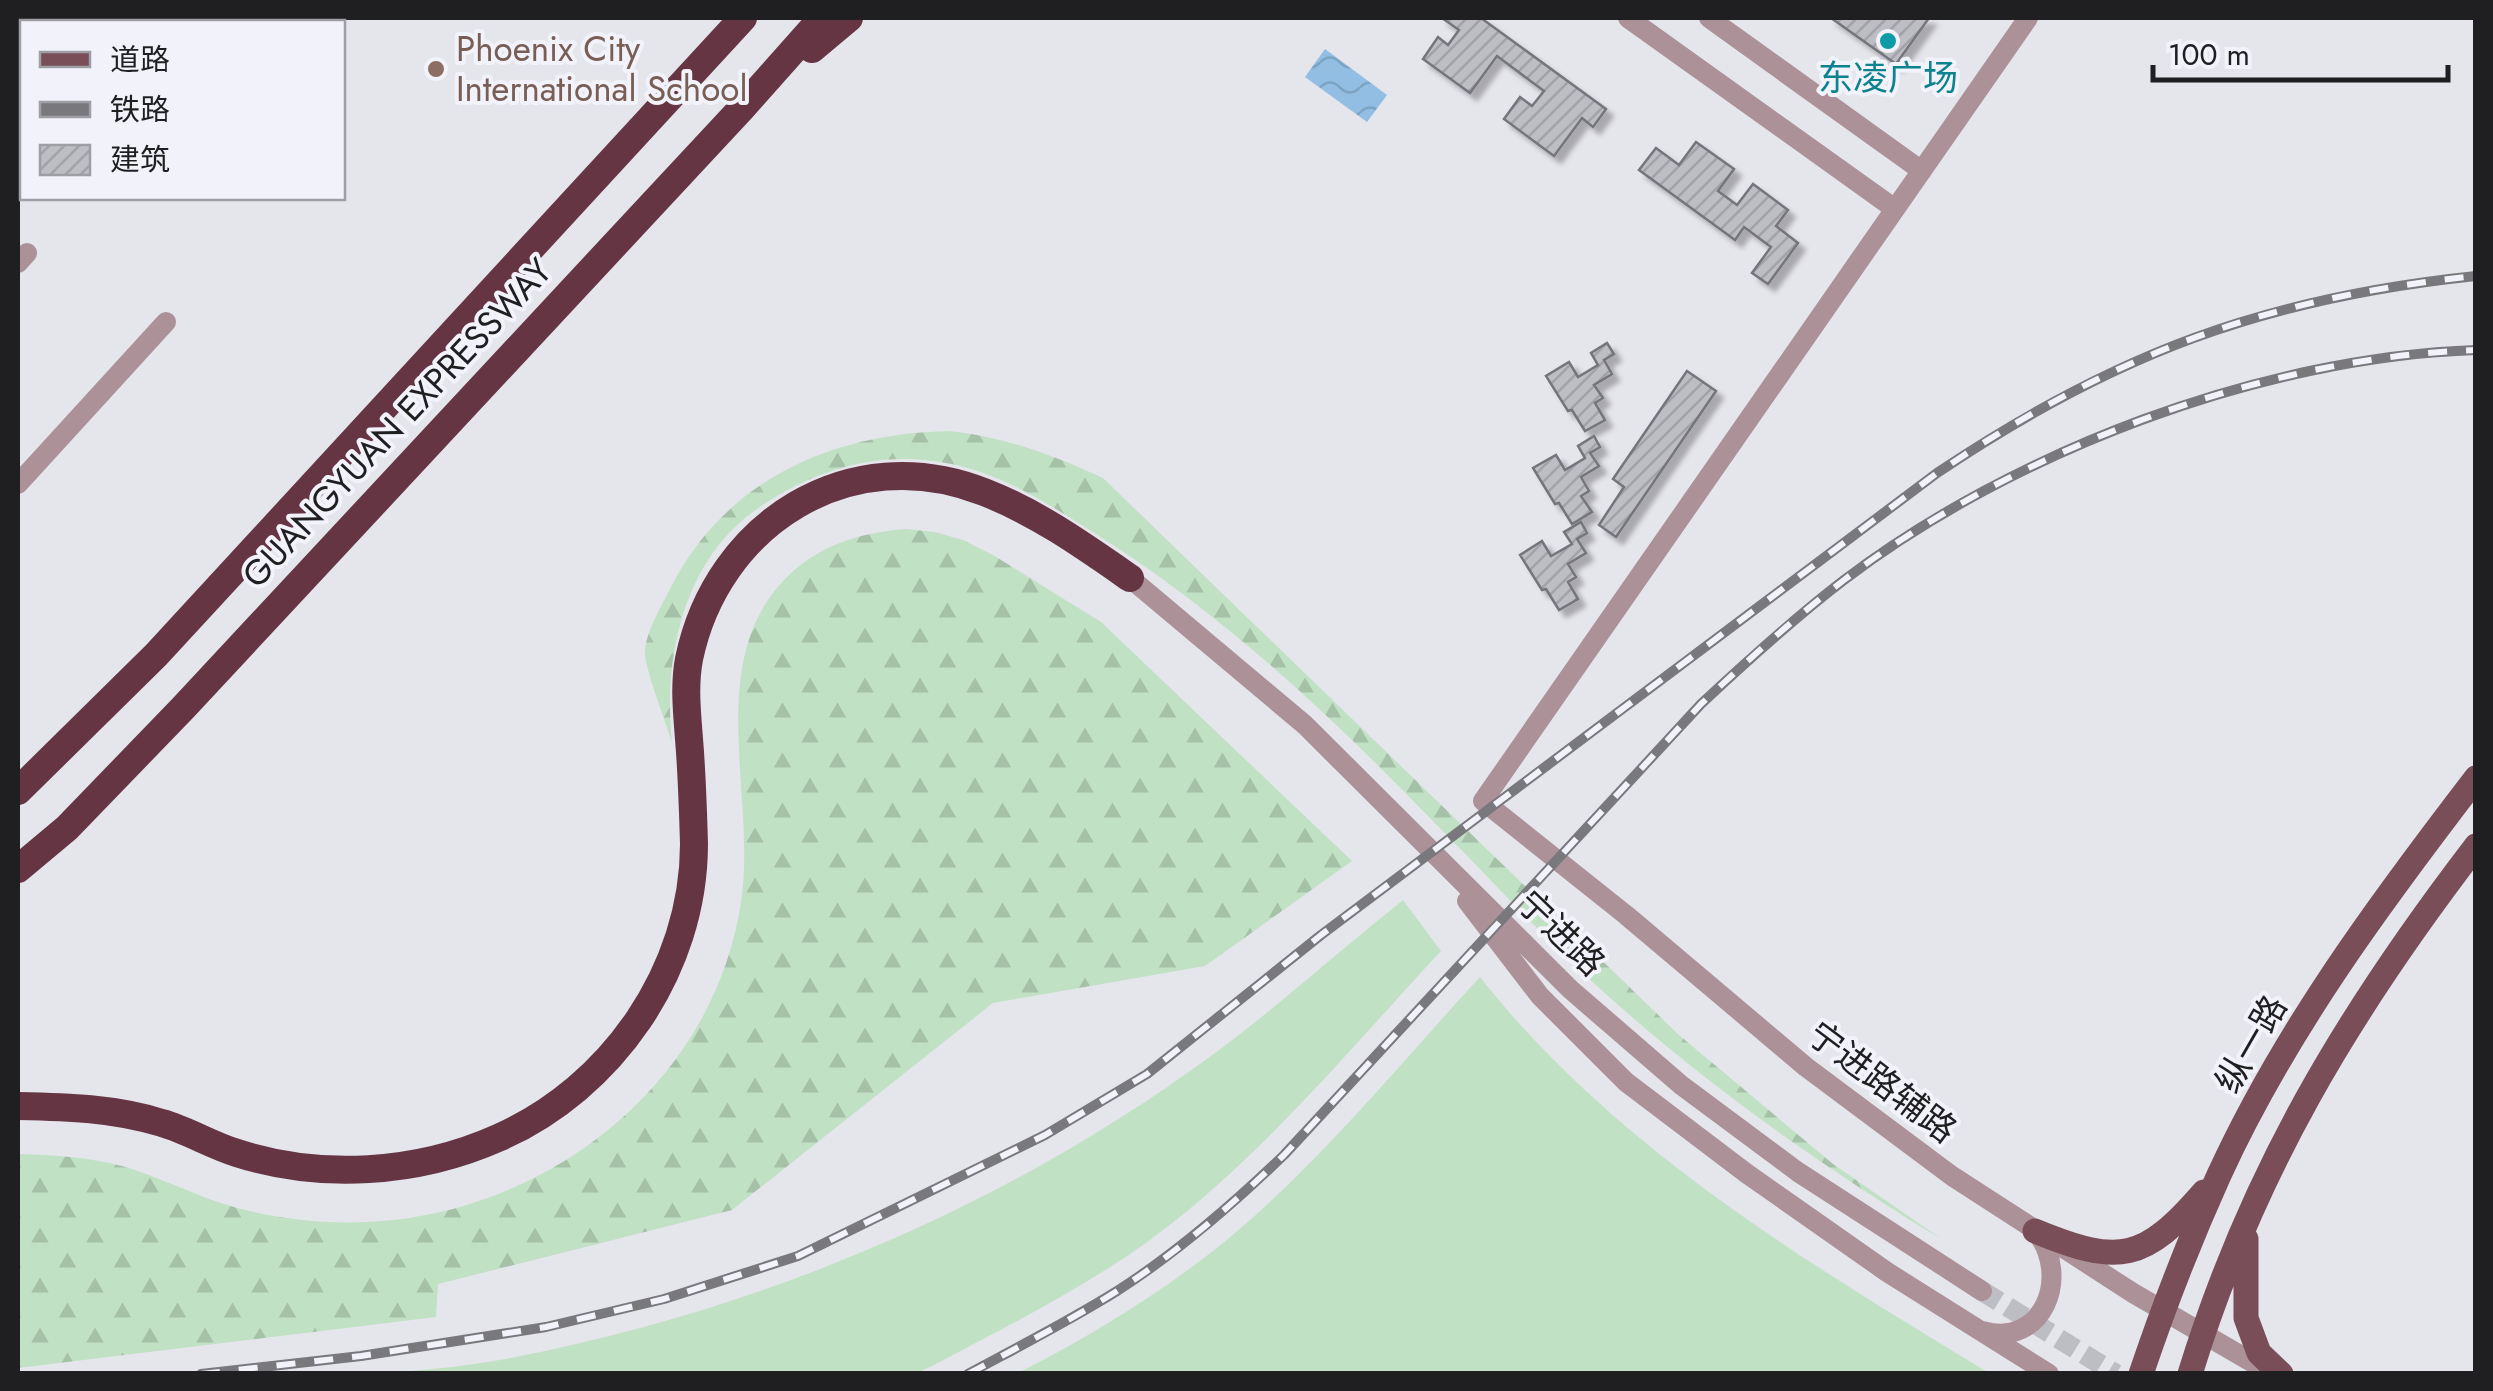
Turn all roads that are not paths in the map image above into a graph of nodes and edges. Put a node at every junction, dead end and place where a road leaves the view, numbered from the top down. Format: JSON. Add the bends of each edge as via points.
{"nodes":[{"id":1,"x":733,"y":18,"type":"edge"},
{"id":2,"x":743,"y":18,"type":"edge"},
{"id":3,"x":822,"y":18,"type":"edge"},
{"id":4,"x":848,"y":18,"type":"edge"},
{"id":5,"x":1628,"y":18,"type":"edge"},
{"id":6,"x":1709,"y":18,"type":"edge"},
{"id":7,"x":2028,"y":18,"type":"edge"},
{"id":8,"x":742,"y":108,"type":"junction"},
{"id":9,"x":632,"y":139,"type":"junction"},
{"id":10,"x":1922,"y":171,"type":"junction"},
{"id":11,"x":1895,"y":209,"type":"junction"},
{"id":12,"x":166,"y":322,"type":"dead end"},
{"id":13,"x":18,"y":484,"type":"edge"},
{"id":14,"x":1130,"y":578,"type":"joint"},
{"id":15,"x":2476,"y":778,"type":"edge"},
{"id":16,"x":18,"y":790,"type":"edge"},
{"id":17,"x":1414,"y":831,"type":"junction"},
{"id":18,"x":2476,"y":846,"type":"edge"},
{"id":19,"x":18,"y":869,"type":"edge"},
{"id":20,"x":18,"y":1106,"type":"edge"},
{"id":21,"x":2220,"y":1173,"type":"junction"},
{"id":22,"x":2258,"y":1190,"type":"junction"},
{"id":23,"x":2035,"y":1231,"type":"junction"},
{"id":24,"x":1982,"y":1291,"type":"tunnel mouth"},
{"id":25,"x":2163,"y":1310,"type":"junction"},
{"id":26,"x":1972,"y":1326,"type":"junction"},
{"id":27,"x":2202,"y":1333,"type":"junction"},
{"id":28,"x":2049,"y":1374,"type":"edge"},
{"id":29,"x":2141,"y":1374,"type":"edge"},
{"id":30,"x":2190,"y":1374,"type":"edge"},
{"id":31,"x":2272,"y":1374,"type":"edge"},
{"id":32,"x":2282,"y":1374,"type":"edge"}],
"edges":[{"from":1,"to":9,"type":"highway"},
{"from":2,"to":9,"type":"highway","name":"GUANGYUAN EXPRESSWAY"},
{"from":3,"to":8,"type":"highway","name":"GUANGYUAN EXPRESSWAY"},
{"from":4,"to":8,"type":"highway"},
{"from":5,"to":11,"type":"street"},
{"from":6,"to":10,"type":"street"},
{"from":7,"to":10,"type":"street"},
{"from":8,"to":19,"type":"highway","name":"GUANGYUAN EXPRESSWAY","via":[[183,708]]},
{"from":9,"to":16,"type":"highway","name":"GUANGYUAN EXPRESSWAY","via":[[156,655]]},
{"from":10,"to":11,"type":"street"},
{"from":11,"to":23,"type":"street","name":"宁进路辅路","via":[[1483,801],[1806,1067]]},
{"from":12,"to":13,"type":"street"},
{"from":14,"to":17,"type":"street","name":"宁进路","via":[[1262,686]]},
{"from":14,"to":20,"type":"highway","via":[[1018,508],[944,480],[905,476],[846,484],[792,506],[760,528],[712,590],[688,664],[694,848],[689,895],[660,985],[606,1063],[532,1122],[424,1162],[349,1170],[236,1152],[162,1123],[88,1107]]},
{"from":15,"to":21,"type":"main road","name":"纵一路","via":[[2319,995]]},
{"from":17,"to":24,"type":"street","name":"宁进路","via":[[1570,989],[1681,1085],[1813,1182]]},
{"from":17,"to":26,"type":"street","via":[[1540,996],[1626,1082],[1819,1225]]},
{"from":18,"to":22,"type":"main road","via":[[2354,1017]]},
{"from":21,"to":23,"type":"main road","via":[[2175,1225],[2153,1243],[2126,1252],[2098,1253]]},
{"from":21,"to":25,"type":"main road","name":"纵一路"},
{"from":22,"to":27,"type":"main road"},
{"from":22,"to":32,"type":"main road","via":[[2246,1240],[2246,1318],[2259,1352]]},
{"from":23,"to":25,"type":"street","name":"宁进路辅路"},
{"from":23,"to":26,"type":"street","via":[[2053,1265],[2046,1303],[2018,1330],[1988,1333]]},
{"from":25,"to":27,"type":"street","name":"宁进路辅路"},
{"from":25,"to":29,"type":"main road","name":"纵一路"},
{"from":26,"to":28,"type":"street"},
{"from":27,"to":30,"type":"main road"},
{"from":27,"to":31,"type":"street","name":"宁进路辅路"}]}
